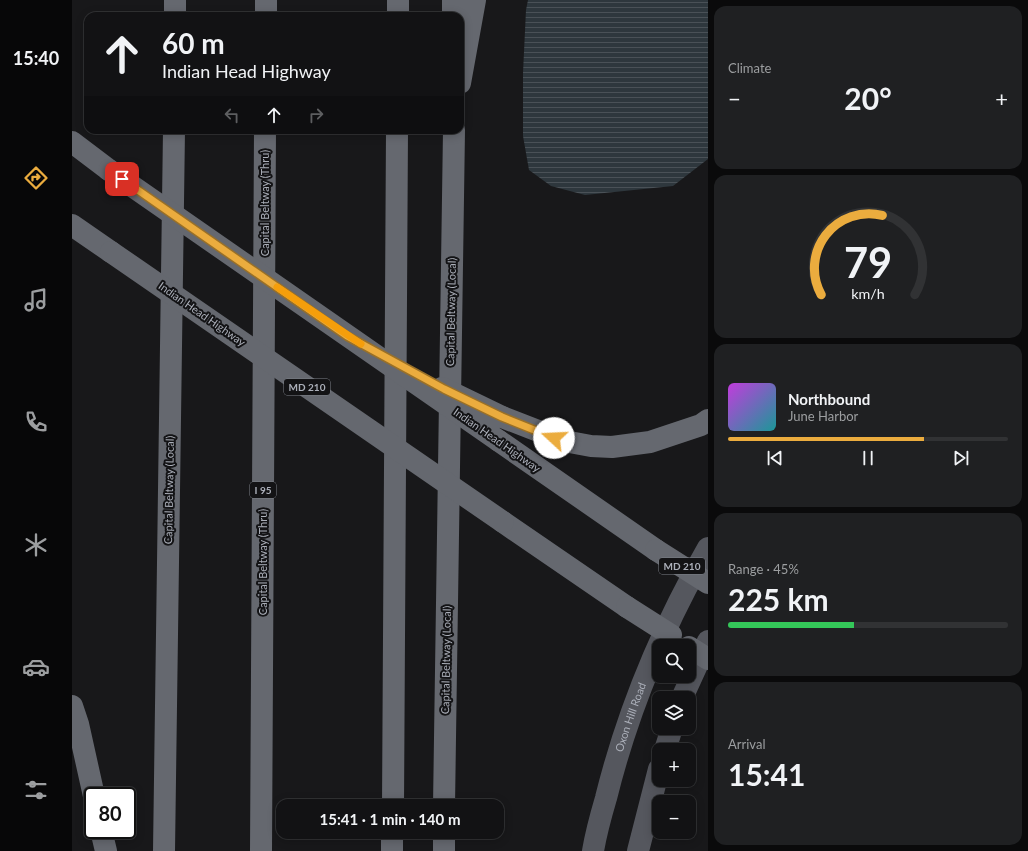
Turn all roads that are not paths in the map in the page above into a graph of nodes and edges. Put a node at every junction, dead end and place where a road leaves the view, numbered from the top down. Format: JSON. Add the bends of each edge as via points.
{"nodes":[{"id":1,"x":176,"y":0,"type":"edge"},
{"id":2,"x":266,"y":0,"type":"edge"},
{"id":3,"x":398,"y":0,"type":"edge"},
{"id":4,"x":453,"y":0,"type":"edge"},
{"id":5,"x":475,"y":0,"type":"edge"},
{"id":6,"x":175,"y":12,"type":"edge"},
{"id":7,"x":266,"y":12,"type":"edge"},
{"id":8,"x":398,"y":12,"type":"edge"},
{"id":9,"x":453,"y":12,"type":"edge"},
{"id":10,"x":464,"y":61,"type":"edge"},
{"id":11,"x":174,"y":134,"type":"edge"},
{"id":12,"x":265,"y":134,"type":"edge"},
{"id":13,"x":397,"y":134,"type":"edge"},
{"id":14,"x":454,"y":134,"type":"edge"},
{"id":15,"x":72,"y":142,"type":"edge"},
{"id":16,"x":72,"y":225,"type":"edge"},
{"id":17,"x":347,"y":336,"type":"junction"},
{"id":18,"x":708,"y":420,"type":"edge"},
{"id":19,"x":708,"y":548,"type":"edge"},
{"id":20,"x":708,"y":583,"type":"edge"},
{"id":21,"x":677,"y":639,"type":"edge"},
{"id":22,"x":708,"y":641,"type":"edge"},
{"id":23,"x":696,"y":651,"type":"edge"},
{"id":24,"x":708,"y":659,"type":"edge"},
{"id":25,"x":685,"y":691,"type":"edge"},
{"id":26,"x":72,"y":706,"type":"edge"},
{"id":27,"x":92,"y":787,"type":"edge"},
{"id":28,"x":654,"y":787,"type":"edge"},
{"id":29,"x":393,"y":799,"type":"edge"},
{"id":30,"x":444,"y":799,"type":"edge"},
{"id":31,"x":103,"y":839,"type":"edge"},
{"id":32,"x":392,"y":839,"type":"edge"},
{"id":33,"x":444,"y":839,"type":"edge"},
{"id":34,"x":106,"y":851,"type":"edge"},
{"id":35,"x":164,"y":851,"type":"edge"},
{"id":36,"x":260,"y":851,"type":"edge"},
{"id":37,"x":392,"y":851,"type":"edge"},
{"id":38,"x":444,"y":851,"type":"edge"},
{"id":39,"x":593,"y":851,"type":"edge"},
{"id":40,"x":638,"y":851,"type":"edge"}],
"edges":[{"from":1,"to":6,"type":"highway"},
{"from":2,"to":7,"type":"highway"},
{"from":3,"to":8,"type":"highway"},
{"from":4,"to":9,"type":"highway"},
{"from":5,"to":10,"type":"highway"},
{"from":11,"to":35,"type":"highway","name":"Capital Beltway (Local)"},
{"from":12,"to":36,"type":"highway","name":"Capital Beltway (Thru)","number":"I 95"},
{"from":13,"to":29,"type":"highway"},
{"from":14,"to":30,"type":"highway","name":"Capital Beltway (Local)"},
{"from":15,"to":17,"type":"highway","name":"Indian Head Highway","number":"MD 210","bridge":true},
{"from":16,"to":21,"type":"highway","name":"Indian Head Highway","number":"MD 210","bridge":true},
{"from":17,"to":18,"type":"highway","bridge":true,"via":[[444,389],[502,417],[564,441],[612,447],[650,442],[701,425]]},
{"from":17,"to":20,"type":"highway","name":"Indian Head Highway","number":"MD 210","bridge":true,"via":[[656,550]]},
{"from":19,"to":39,"type":"main road","name":"Oxon Hill Road","via":[[661,638],[635,700],[614,764]]},
{"from":22,"to":25,"type":"main road"},
{"from":23,"to":24,"type":"highway","name":"Indian Head Highway","number":"MD 210","bridge":true},
{"from":26,"to":27,"type":"highway"},
{"from":28,"to":40,"type":"main road"},
{"from":31,"to":34,"type":"highway"},
{"from":32,"to":37,"type":"highway"},
{"from":33,"to":38,"type":"highway"}]}
